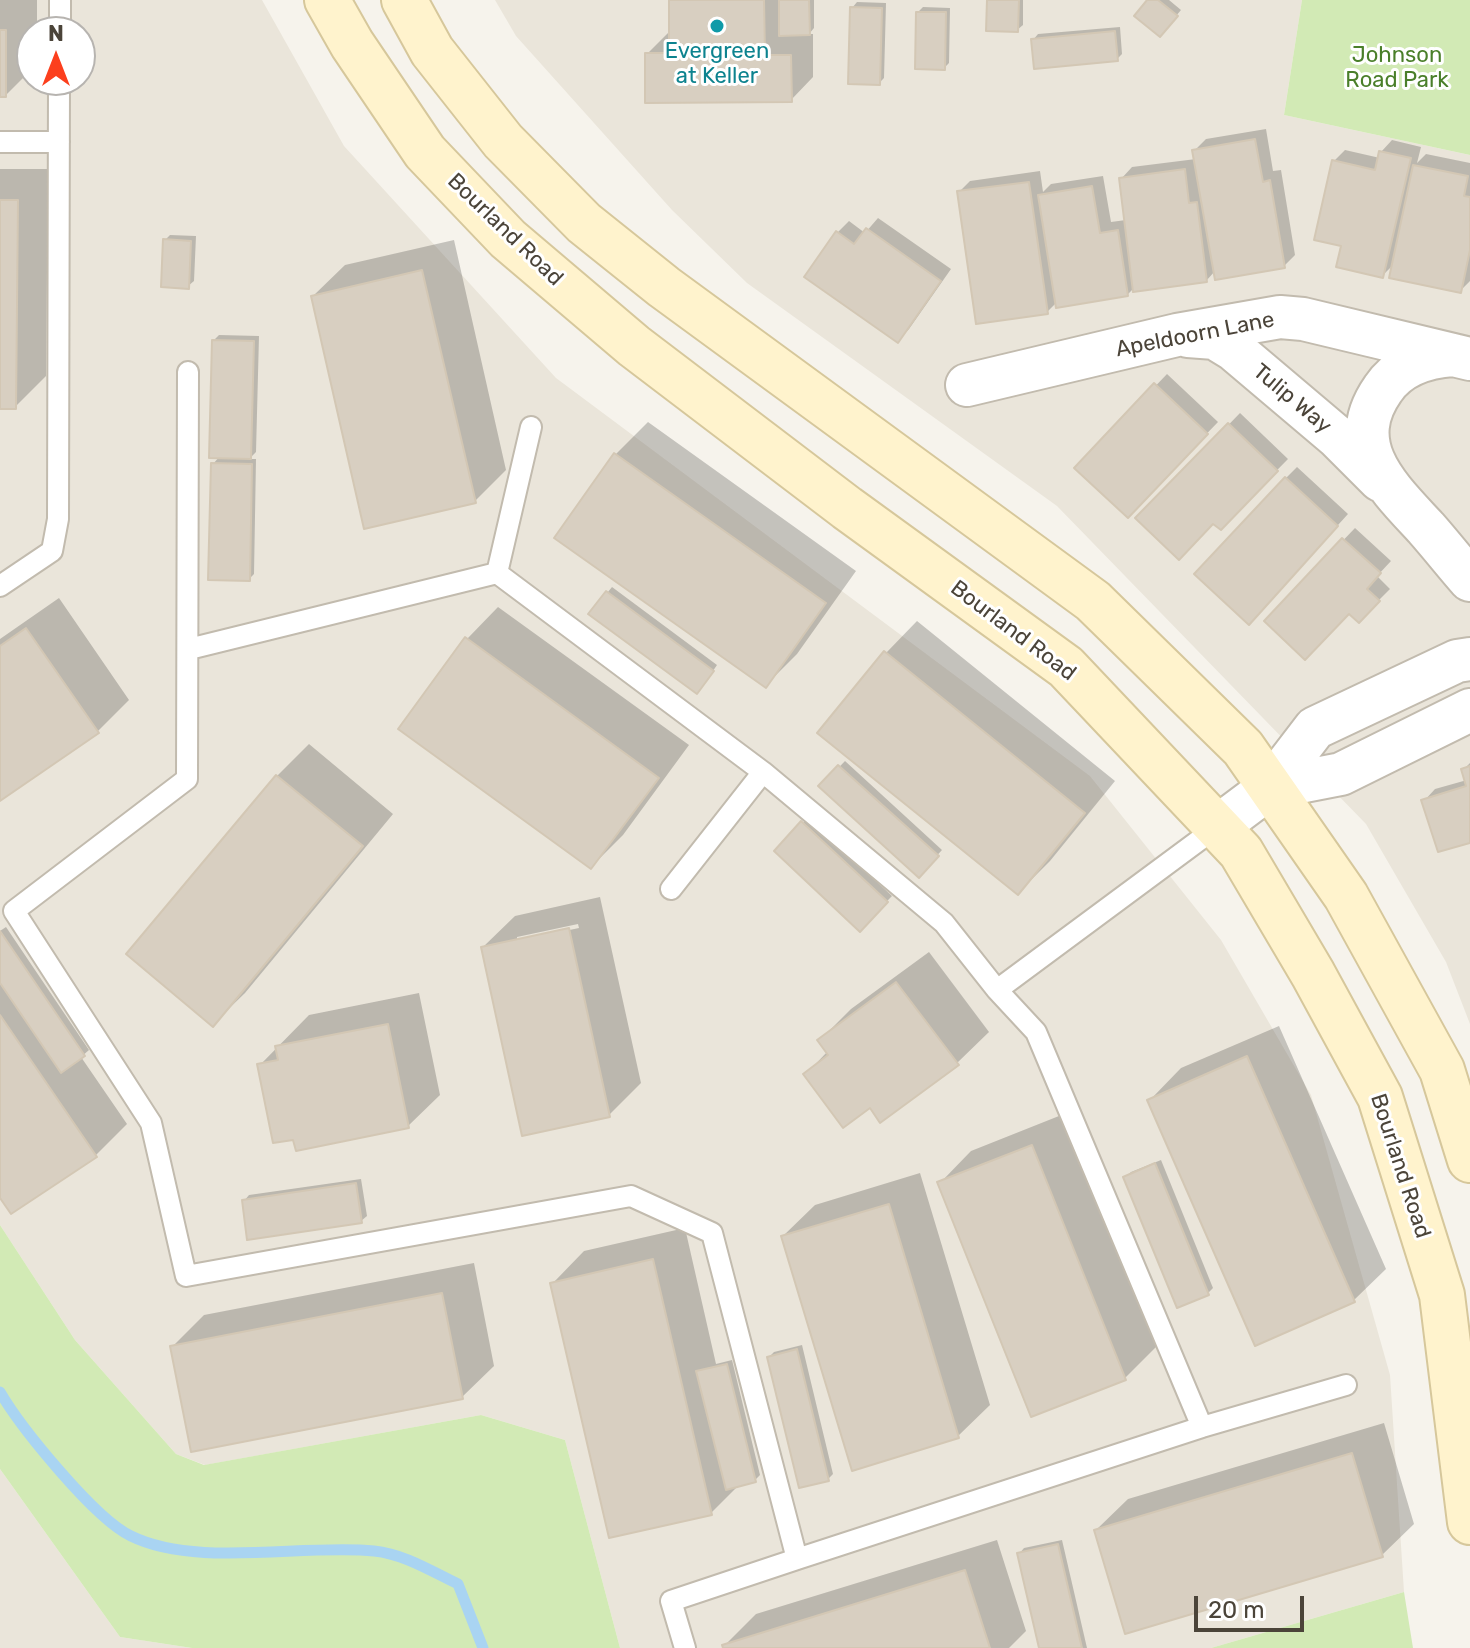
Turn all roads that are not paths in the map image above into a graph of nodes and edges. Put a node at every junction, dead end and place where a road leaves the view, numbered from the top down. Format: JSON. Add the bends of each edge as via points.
{"nodes":[{"id":1,"x":327,"y":0,"type":"edge"},
{"id":2,"x":404,"y":0,"type":"edge"},
{"id":3,"x":59,"y":96,"type":"edge"},
{"id":4,"x":0,"y":142,"type":"edge"},
{"id":5,"x":59,"y":142,"type":"junction"},
{"id":6,"x":1177,"y":335,"type":"junction"},
{"id":7,"x":1468,"y":358,"type":"edge"},
{"id":8,"x":188,"y":372,"type":"dead end"},
{"id":9,"x":967,"y":385,"type":"dead end"},
{"id":10,"x":531,"y":427,"type":"dead end"},
{"id":11,"x":1393,"y":491,"type":"junction"},
{"id":12,"x":497,"y":573,"type":"junction"},
{"id":13,"x":1470,"y":580,"type":"edge"},
{"id":14,"x":0,"y":586,"type":"edge"},
{"id":15,"x":189,"y":649,"type":"junction"},
{"id":16,"x":1470,"y":659,"type":"edge"},
{"id":17,"x":1470,"y":710,"type":"edge"},
{"id":18,"x":763,"y":772,"type":"junction"},
{"id":19,"x":1269,"y":788,"type":"junction"},
{"id":20,"x":1217,"y":827,"type":"junction"},
{"id":21,"x":671,"y":889,"type":"dead end"},
{"id":22,"x":997,"y":990,"type":"junction"},
{"id":23,"x":1470,"y":1160,"type":"edge"},
{"id":24,"x":1346,"y":1385,"type":"dead end"},
{"id":25,"x":1202,"y":1427,"type":"junction"},
{"id":26,"x":1470,"y":1522,"type":"edge"},
{"id":27,"x":797,"y":1559,"type":"junction"},
{"id":28,"x":685,"y":1648,"type":"edge"}],
"edges":[{"from":1,"to":20,"type":"main road","name":"Bourland Road","via":[[425,152],[508,239],[721,413],[1066,667]]},
{"from":2,"to":19,"type":"main road","via":[[432,51],[503,141],[584,223],[1093,601],[1243,748]]},
{"from":3,"to":5,"type":"lane"},
{"from":4,"to":5,"type":"lane"},
{"from":5,"to":14,"type":"lane","via":[[58,519],[52,551]]},
{"from":6,"to":7,"type":"street","name":"Apeldoorn Lane","via":[[1292,317]]},
{"from":6,"to":9,"type":"street","name":"Apeldoorn Lane"},
{"from":6,"to":11,"type":"street","name":"Tulip Way","via":[[1215,338],[1233,349]]},
{"from":7,"to":11,"type":"street","name":"Tulip Way","via":[[1440,356],[1414,363],[1393,377],[1377,398],[1369,423],[1370,449],[1378,473]]},
{"from":8,"to":15,"type":"lane"},
{"from":10,"to":12,"type":"lane"},
{"from":11,"to":13,"type":"street","name":"Tulip Way"},
{"from":12,"to":15,"type":"lane"},
{"from":12,"to":18,"type":"lane"},
{"from":15,"to":27,"type":"lane","via":[[187,779],[14,911],[151,1123],[186,1276],[631,1196],[712,1233]]},
{"from":16,"to":19,"type":"street","via":[[1315,728]]},
{"from":17,"to":19,"type":"street","via":[[1341,774]]},
{"from":18,"to":21,"type":"lane"},
{"from":18,"to":22,"type":"lane","via":[[944,923]]},
{"from":19,"to":20,"type":"street"},
{"from":19,"to":23,"type":"main road","via":[[1346,896],[1442,1070]]},
{"from":20,"to":22,"type":"lane"},
{"from":20,"to":26,"type":"main road","name":"Bourland Road","via":[[1241,852],[1380,1097],[1442,1295]]},
{"from":22,"to":25,"type":"lane","via":[[1036,1032]]},
{"from":24,"to":25,"type":"lane"},
{"from":25,"to":27,"type":"lane"},
{"from":27,"to":28,"type":"lane","via":[[671,1601]]}]}
